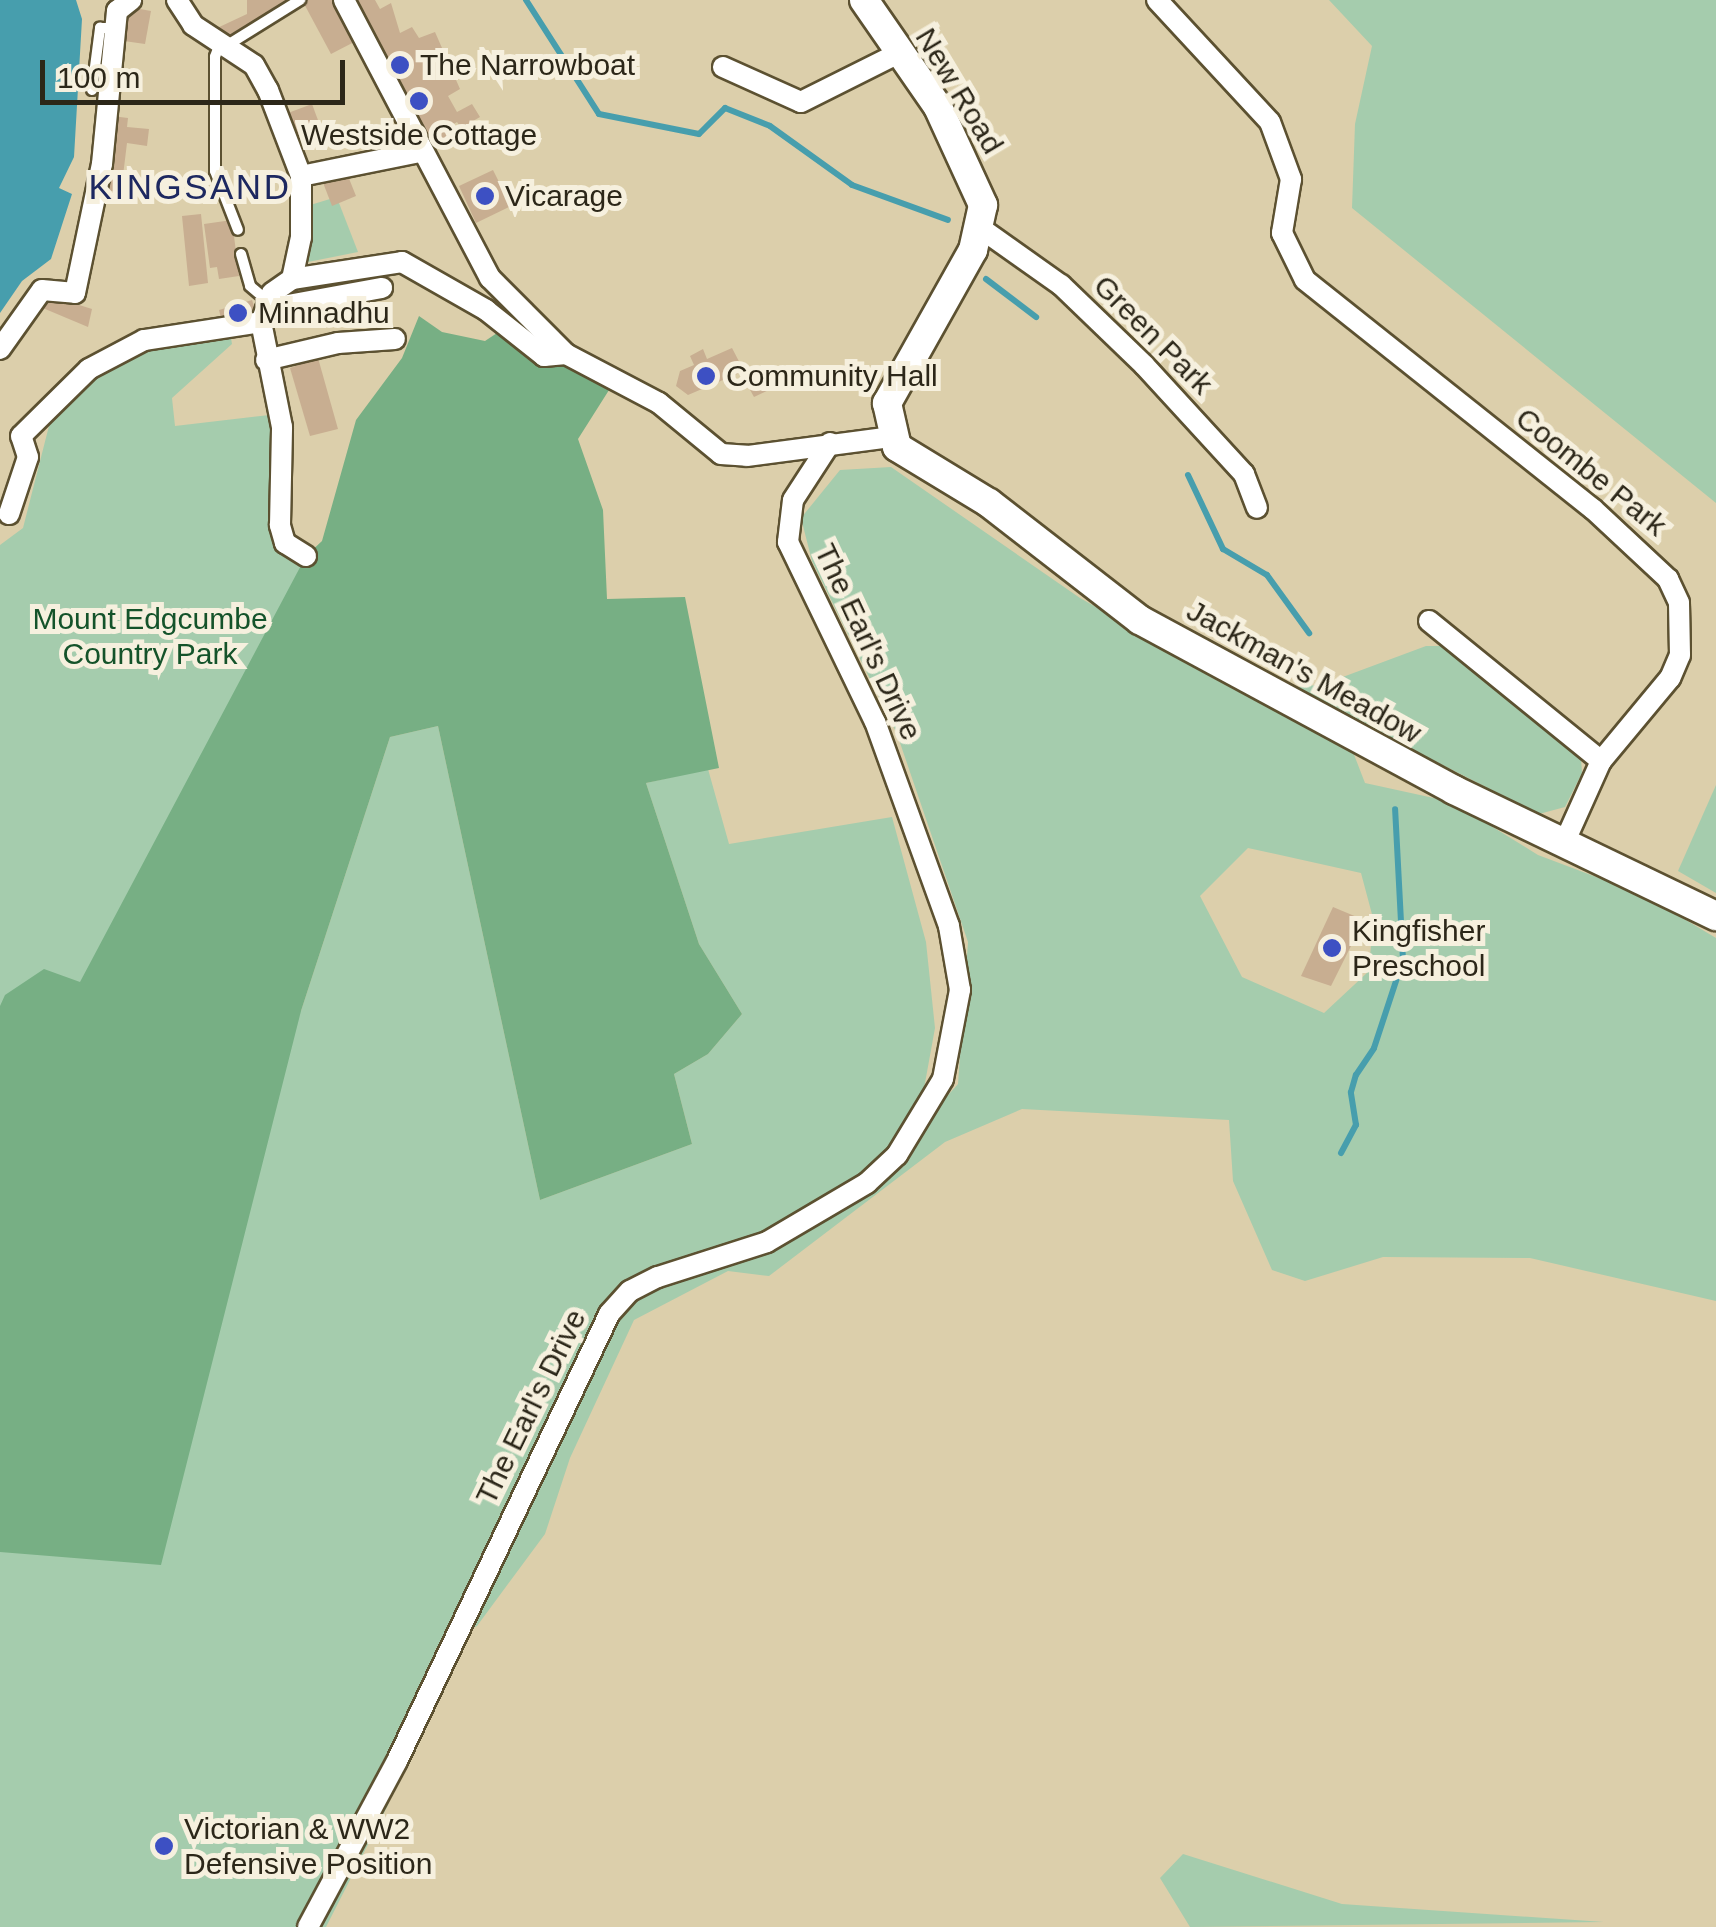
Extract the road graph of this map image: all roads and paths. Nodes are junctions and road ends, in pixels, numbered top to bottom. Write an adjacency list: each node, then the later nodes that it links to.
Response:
1 (131, 0): 7 (street)
2 (176, 0): 8 (street)
3 (300, 0): 8 (lane)
4 (344, 0): 12 (street)
5 (864, 0): 9 (street, New Road)
6 (1157, 0): 30 (street, Coombe Park)
7 (116, 28): 11 (lane); 21 (street)
8 (225, 42): 13 (street); 15 (lane)
9 (900, 52): 10 (street); 14 (street, New Road)
10 (723, 67)
11 (92, 90)
12 (419, 152): 13 (street); 22 (street)
13 (301, 176): 17 (street)
14 (980, 227): 24 (street); 26 (street, Green Park)
15 (238, 230)
16 (241, 254): 19 (lane)
17 (292, 279): 19 (street); 22 (street)
18 (382, 288): 19 (street)
19 (265, 311): 23 (street); 27 (street)
20 (395, 340): 23 (street)
21 (0, 350)
22 (566, 354): 25 (street)
23 (266, 360): 28 (street)
24 (892, 438): 25 (street); 31 (street, Jackman's Meadow)
25 (830, 443): 33 (street, The Earl's Drive)
26 (1257, 508)
27 (9, 514)
28 (306, 556)
29 (1429, 621): 30 (street)
30 (1601, 761): 31 (street, Coombe Park)
31 (1565, 841): 32 (street, Jackman's Meadow)
32 (1716, 916)
33 (308, 1927)

